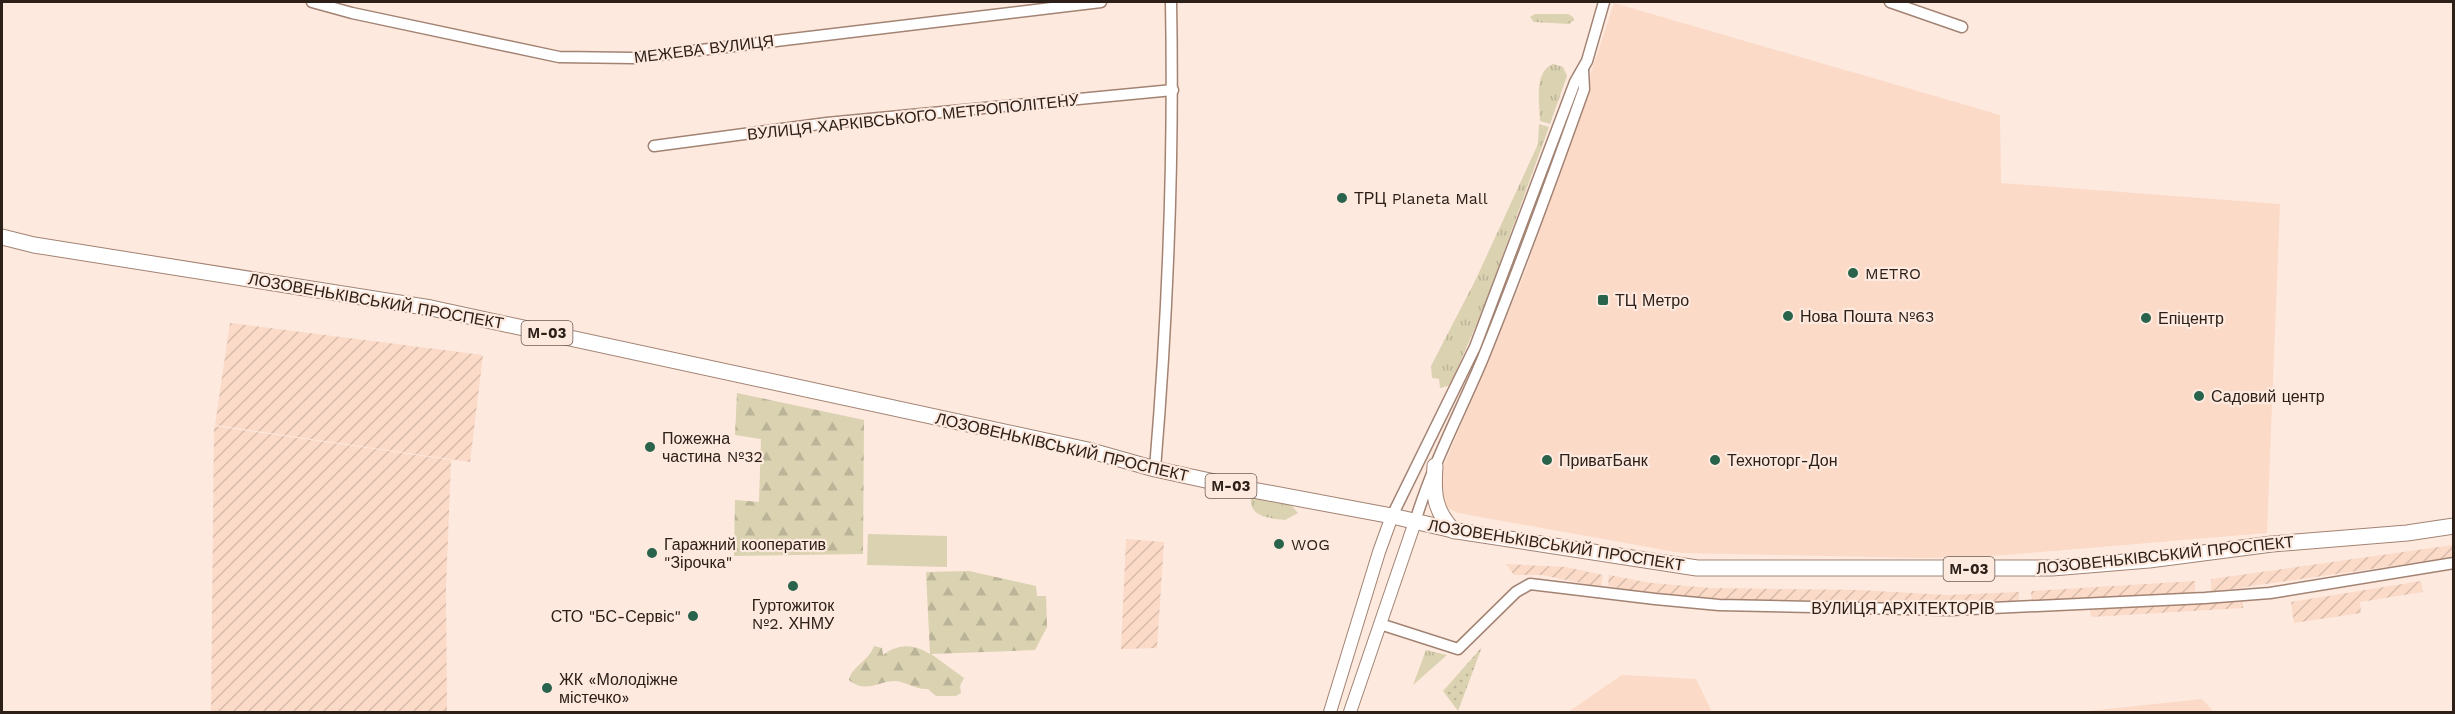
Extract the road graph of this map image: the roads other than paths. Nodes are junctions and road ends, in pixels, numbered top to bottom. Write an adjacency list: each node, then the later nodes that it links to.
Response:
1 (312, 2): 2 (street, МЕЖЕВА ВУЛИЦЯ)
2 (1101, 2)
3 (1171, 2): 8 (street)
4 (1604, 2): 7 (street)
5 (1890, 2): 6 (street)
6 (1962, 27)
7 (1584, 70): 11 (street); 12 (street)
8 (1173, 90): 9 (street, ВУЛИЦЯ ХАРКІВСЬКОГО МЕТРОПОЛІТЕНУ); 14 (street)
9 (654, 146)
10 (2, 237): 14 (highway, ЛОЗОВЕНЬКІВСЬКИЙ ПРОСПЕКТ / М-03)
11 (1444, 412): 12 (street); 15 (street)
12 (1457, 416): 13 (street)
13 (1435, 466): 16 (street); 18 (highway)
14 (1155, 468): 15 (highway, ЛОЗОВЕНЬКІВСЬКИЙ ПРОСПЕКТ / М-03)
15 (1392, 516): 16 (highway, ЛОЗОВЕНЬКІВСЬКИЙ ПРОСПЕКТ / М-03); 21 (main road)
16 (1416, 522): 18 (highway, ЛОЗОВЕНЬКІВСЬКИЙ ПРОСПЕКТ / М-03); 20 (main road)
17 (2454, 526): 18 (highway, ЛОЗОВЕНЬКІВСЬКИЙ ПРОСПЕКТ / М-03)
18 (1454, 531)
19 (2454, 563): 20 (street, ВУЛИЦЯ АРХІТЕКТОРІВ)
20 (1380, 624): 22 (main road)
21 (1330, 712)
22 (1350, 712)

